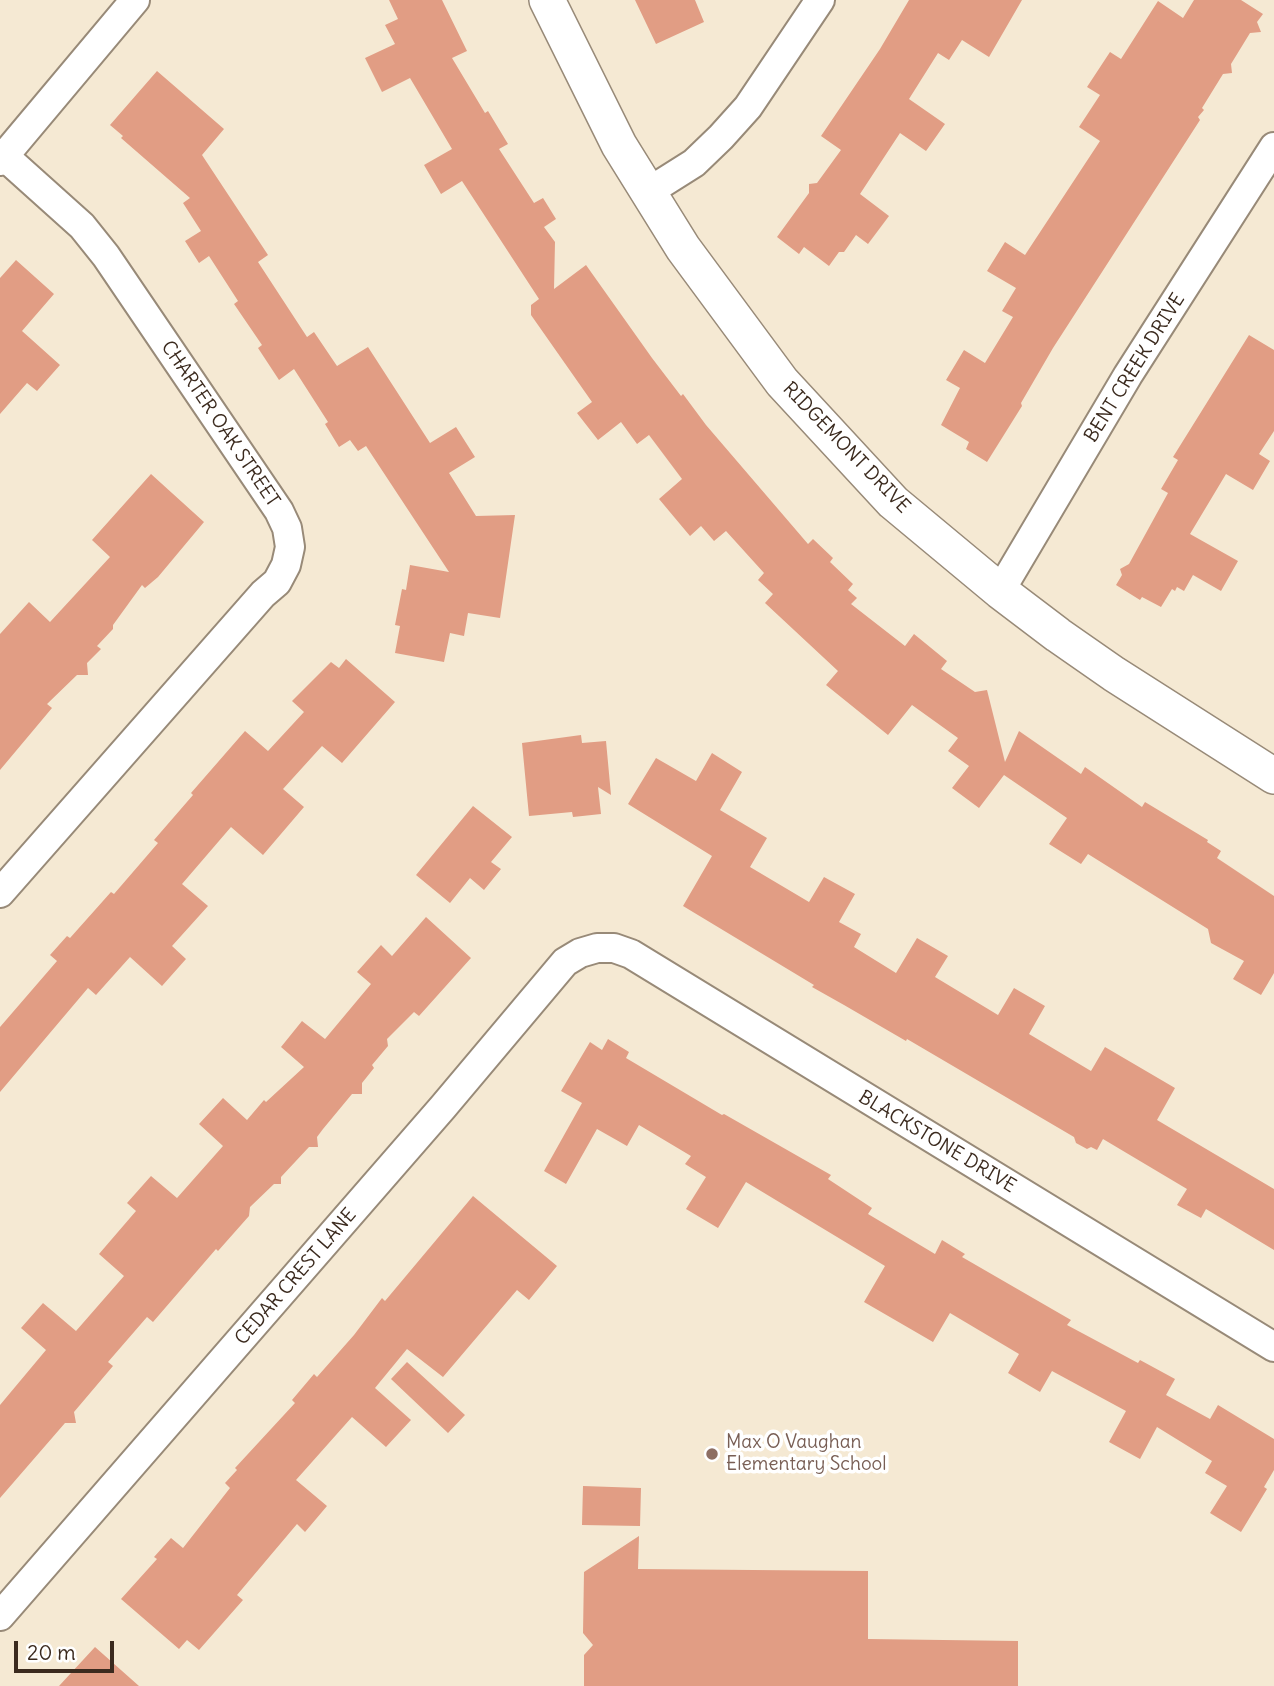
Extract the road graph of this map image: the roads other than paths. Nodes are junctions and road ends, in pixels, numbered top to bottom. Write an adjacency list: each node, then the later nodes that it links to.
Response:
1 (135, 0): 5 (street)
2 (547, 0): 6 (street, RIDGEMONT DRIVE)
3 (820, 0): 6 (street)
4 (1274, 148): 7 (street, BENT CREEK DRIVE)
5 (2, 158): 9 (street, CHARTER OAK STREET)
6 (648, 192): 7 (street, RIDGEMONT DRIVE)
7 (1000, 591): 8 (street, RIDGEMONT DRIVE)
8 (1274, 776)
9 (0, 893)
10 (597, 948): 11 (street, BLACKSTONE DRIVE); 12 (street, CEDAR CREST LANE)
11 (1274, 1347)
12 (0, 1616)

